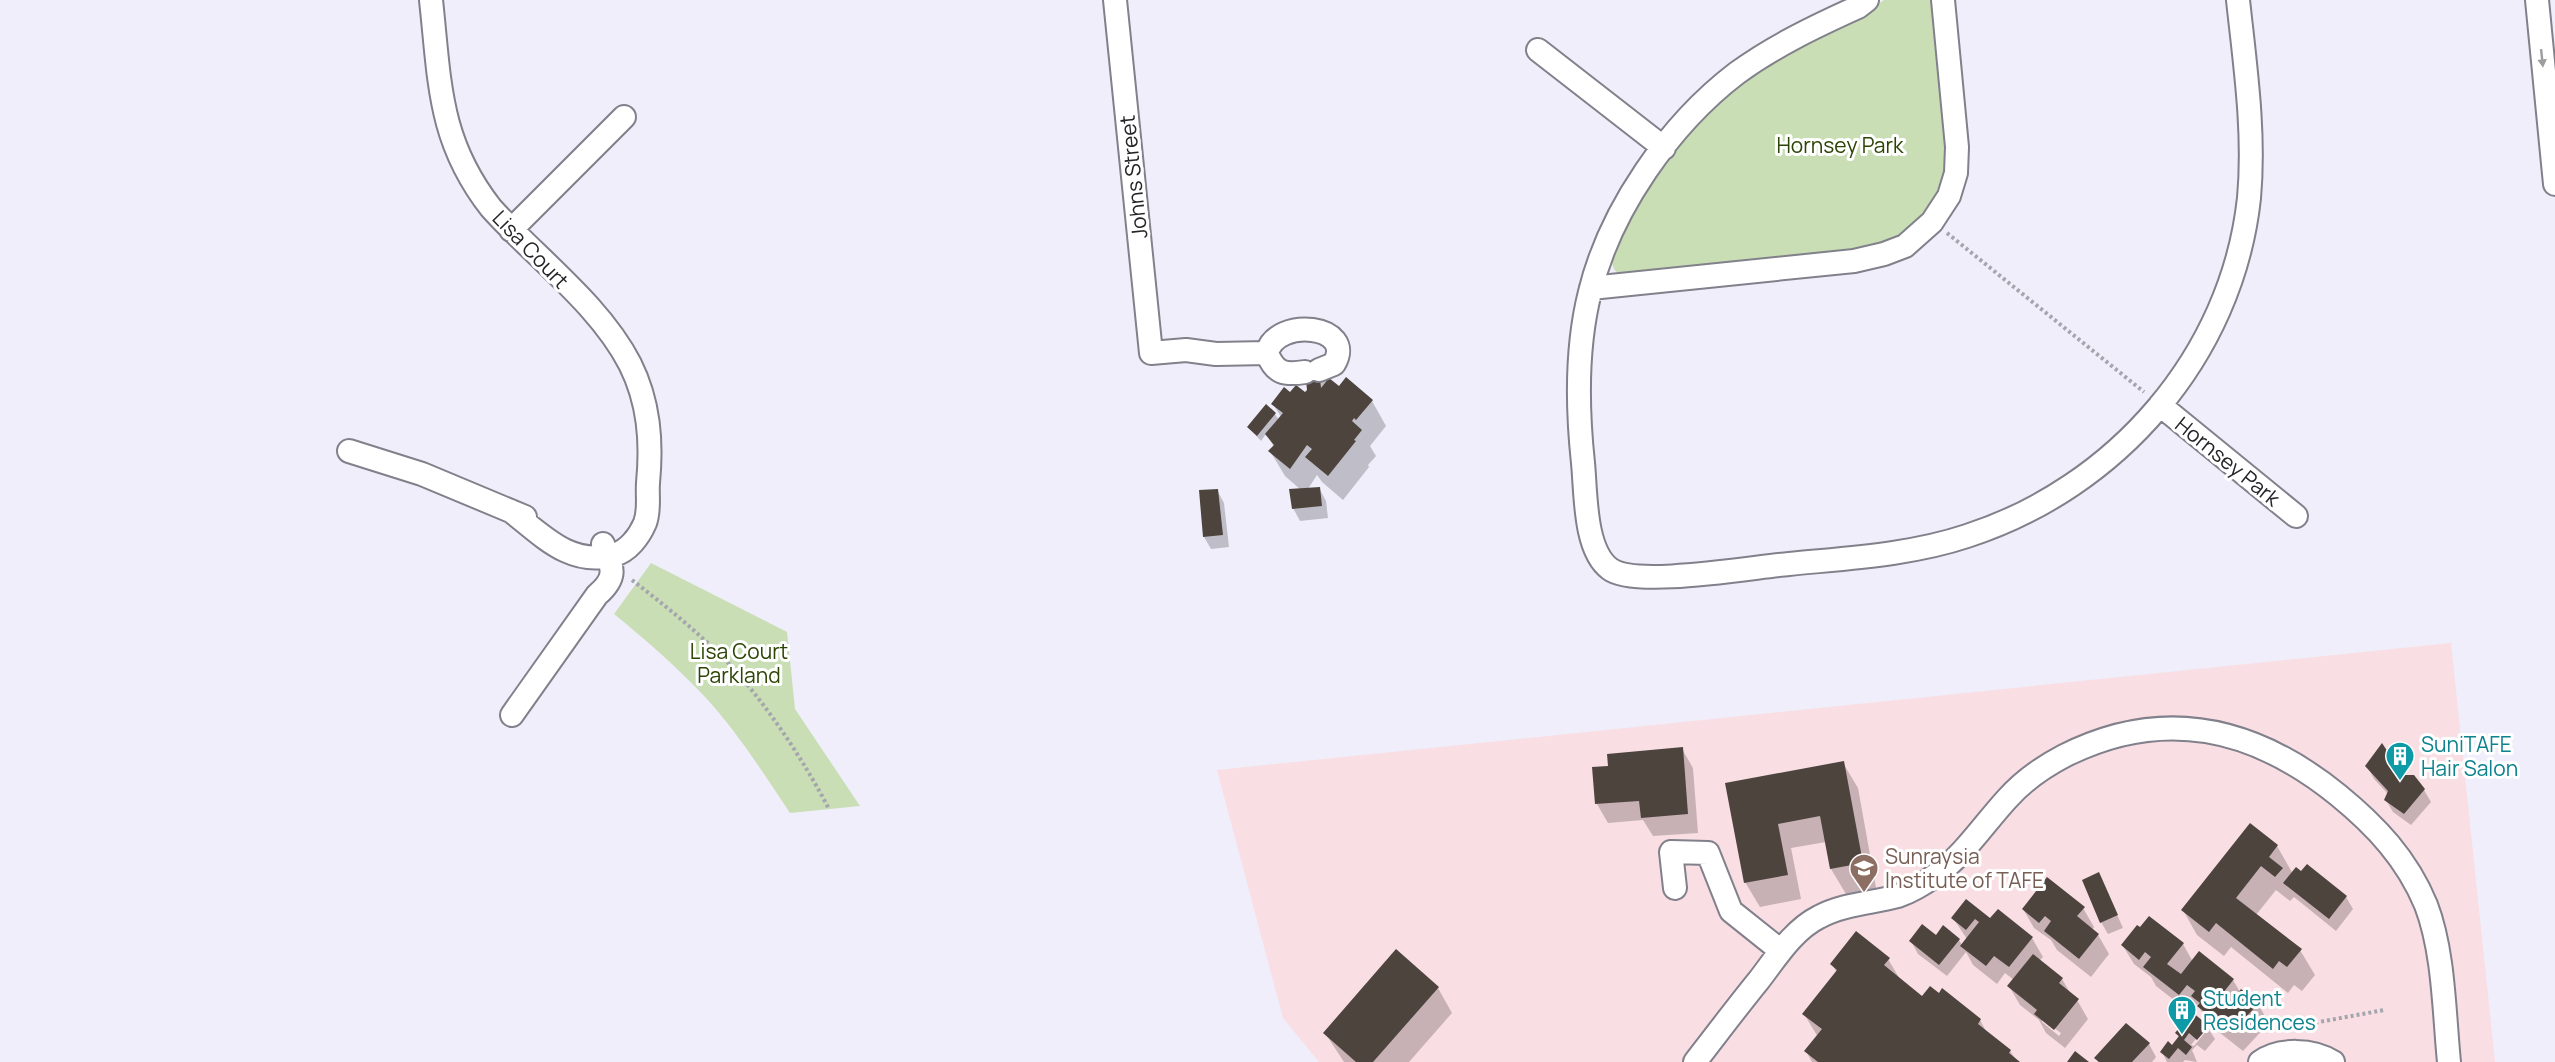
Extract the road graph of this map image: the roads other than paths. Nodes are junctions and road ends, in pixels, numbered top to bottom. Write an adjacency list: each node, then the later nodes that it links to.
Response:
1 (431, 0): 11 (street, Lisa Court)
2 (1115, 0): 13 (street, Johns Street)
3 (1867, 0): 9 (street, Hornsey Park)
4 (1943, 0): 12 (street)
5 (2238, 0): 14 (street, Hornsey Park)
6 (2536, 0): 10 (street, one-way to 10)
7 (1538, 50): 9 (street)
8 (624, 117): 11 (street)
9 (1664, 148): 12 (street, Hornsey Park)
10 (2555, 184)
11 (511, 230): 17 (street, Lisa Court)
12 (1591, 288): 14 (street, Hornsey Park)
13 (1267, 352): 13 (street)
14 (2160, 405): 16 (street, Hornsey Park)
15 (349, 451): 17 (street)
16 (2296, 516)
17 (603, 553): 18 (street)
18 (512, 715)
19 (1675, 888): 20 (street)
20 (1781, 951): 21 (street); 24 (street)
21 (1695, 1062)
22 (2260, 1062): 23 (street)
23 (2333, 1062)
24 (2449, 1062)

